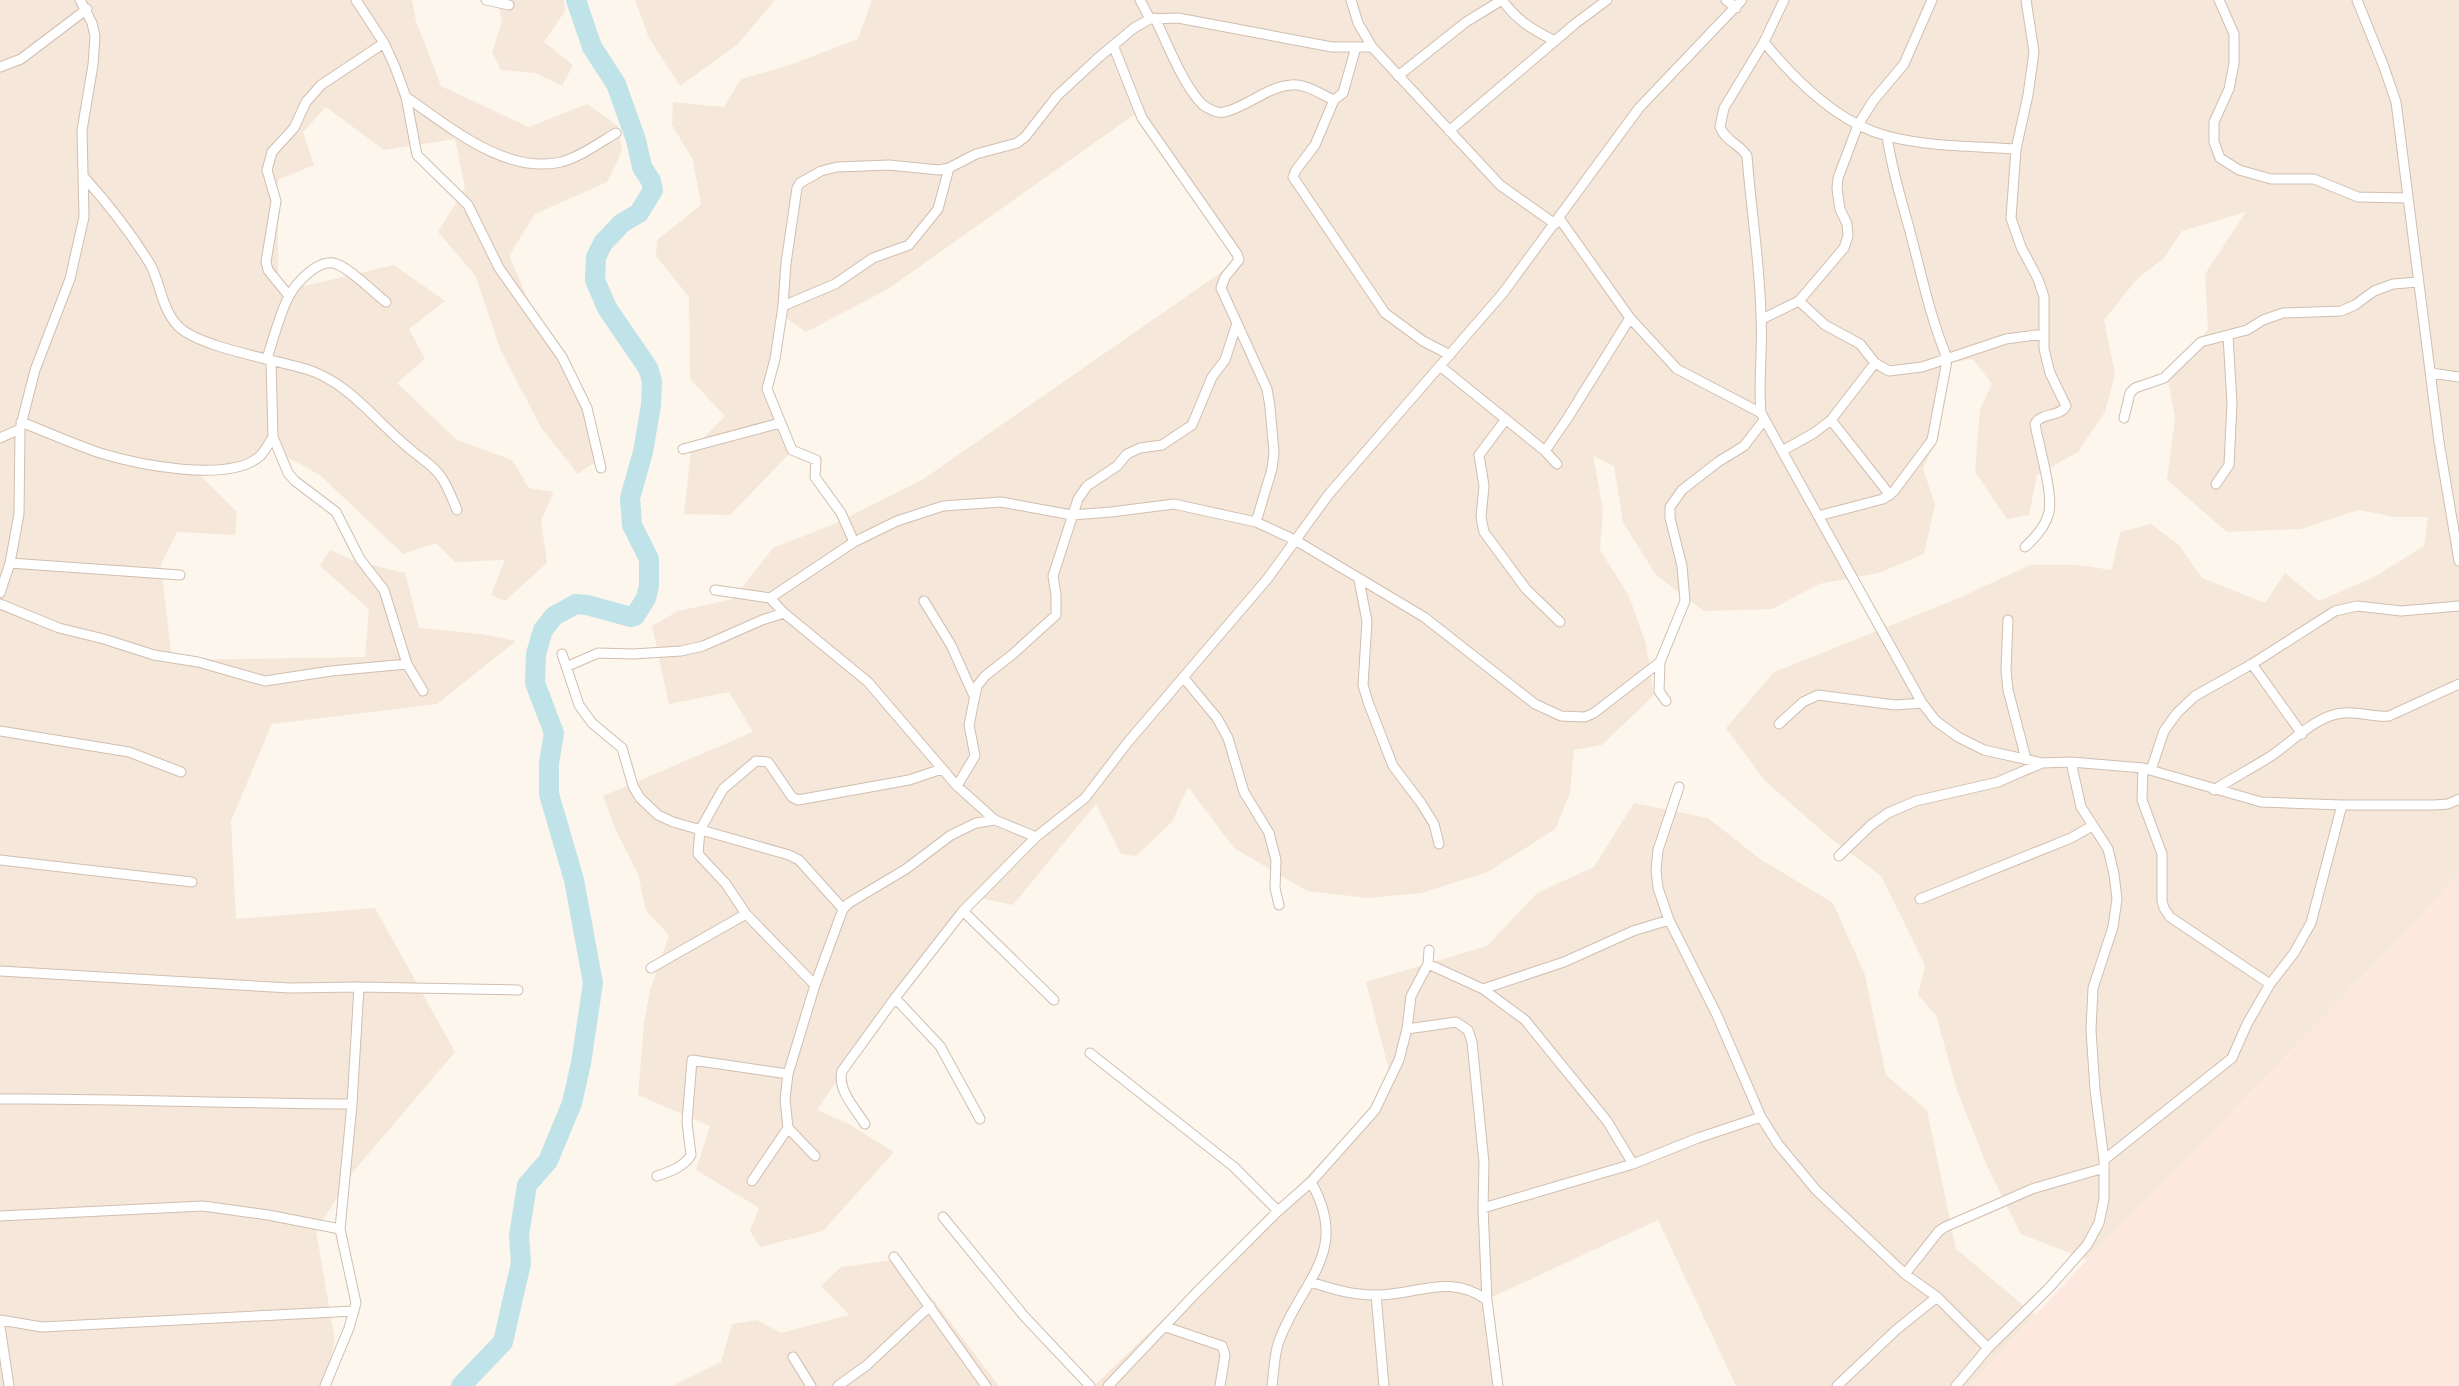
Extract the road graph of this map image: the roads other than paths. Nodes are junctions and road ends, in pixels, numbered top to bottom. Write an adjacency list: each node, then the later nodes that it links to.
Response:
1 (80, 0): 17 (street)
2 (356, 0): 21 (street)
3 (486, 0): 15 (street)
4 (1140, 0): 18 (street)
5 (1351, 0): 24 (street)
6 (1502, 0): 19 (street); 26 (street)
7 (1607, 0): 19 (street)
8 (1726, 0): 16 (street)
9 (1742, 0): 16 (street)
10 (1784, 0): 20 (street)
11 (1932, 0): 29 (street)
12 (2026, 0): 33 (street)
13 (2219, 0): 36 (street)
14 (2357, 0): 36 (street)
15 (509, 5)
16 (1736, 8): 37 (street)
17 (87, 9): 25 (street); 35 (street)
18 (1152, 19): 22 (street); 23 (street); 28 (street)
19 (1555, 41): 30 (street)
20 (1764, 42): 29 (street); 44 (street)
21 (384, 43): 27 (street); 39 (street)
22 (1114, 45): 34 (street); 45 (street)
23 (1356, 47): 24 (street); 28 (street)
24 (1372, 47): 26 (street)
25 (0, 67)
26 (1398, 76): 30 (street)
27 (406, 96): 31 (street); 67 (street)
28 (1334, 100): 48 (street)
29 (1858, 125): 32 (street); 40 (street)
30 (1449, 130): 37 (street)
31 (616, 133)
32 (1887, 136): 33 (street); 49 (street)
33 (2016, 149): 46 (street)
34 (949, 168): 42 (street); 42 (street)
35 (84, 177): 50 (street); 60 (street)
36 (2407, 198): 38 (street)
37 (1557, 221): 43 (street); 48 (street)
38 (2418, 282): 47 (street); 53 (street)
39 (289, 296): 41 (street); 50 (street)
40 (1799, 301): 44 (street); 51 (street)
41 (386, 302)
42 (783, 306): 59 (street)
43 (1630, 318): 55 (street); 64 (street)
44 (1762, 319): 55 (street)
45 (1237, 324): 71 (street); 73 (street)
46 (2044, 334): 49 (street); 76 (street)
47 (2228, 336): 56 (street); 68 (street)
48 (1450, 355): 52 (street)
49 (1947, 358): 51 (street); 69 (street)
50 (269, 359): 61 (street); 70 (street)
51 (1875, 363): 58 (street)
52 (1440, 366): 57 (street); 74 (street)
53 (2431, 374): 54 (street); 77 (street)
54 (2459, 377)
55 (1762, 417): 65 (street); 91 (street)
56 (2124, 418)
57 (1506, 419): 64 (street); 89 (street)
58 (1831, 420): 65 (street); 69 (street)
59 (780, 423): 63 (street); 75 (street)
60 (20, 426): 61 (street); 62 (street); 78 (street)
61 (273, 437): 92 (street)
62 (0, 438)
63 (682, 449)
64 (1545, 451): 66 (street)
65 (1782, 451): 72 (street)
66 (1557, 464)
67 (601, 468)
68 (2216, 484)
69 (1890, 495): 72 (street)
70 (457, 510)
71 (1072, 515): 73 (street); 75 (street); 98 (street)
72 (1818, 516): 100 (street)
73 (1256, 522): 74 (street)
74 (1295, 540): 80 (street); 95 (street)
75 (854, 542): 83 (street)
76 (2025, 547)
77 (2459, 561)
78 (10, 563): 79 (street); 82 (street)
79 (180, 575)
80 (1359, 580): 91 (street); 119 (street)
81 (715, 590): 83 (street)
82 (0, 593)
83 (770, 598): 87 (street)
84 (924, 601): 98 (street)
85 (0, 604): 92 (street)
86 (2459, 606): 93 (street)
87 (784, 613): 94 (street); 107 (street)
88 (2008, 620): 104 (street)
89 (1560, 622)
90 (562, 654): 94 (street)
91 (1660, 662): 99 (street)
92 (407, 664): 97 (street)
93 (2252, 664): 103 (street); 108 (street)
94 (566, 667): 117 (street)
95 (1183, 677): 118 (street); 124 (street)
96 (2459, 684): 103 (street)
97 (423, 691)
98 (974, 696): 110 (street)
99 (1666, 701)
100 (1922, 703): 101 (street); 104 (street)
101 (1779, 724)
102 (0, 731): 109 (street)
103 (2302, 734): 112 (street)
104 (2026, 759): 106 (street)
105 (2071, 762): 106 (street); 108 (street); 116 (street)
106 (2042, 764): 120 (street)
107 (942, 769): 110 (street); 117 (street)
108 (2147, 769): 112 (street); 133 (street)
109 (181, 772)
110 (958, 786): 115 (street)
111 (1679, 787): 128 (street)
112 (2214, 790): 114 (street)
113 (2459, 799): 114 (street)
114 (2342, 805): 133 (street)
115 (995, 820): 118 (street); 125 (street)
116 (2092, 826): 123 (street); 151 (street)
117 (700, 830): 125 (street); 127 (street)
118 (1036, 837): 126 (street)
119 (1439, 844)
120 (1839, 856)
121 (0, 860): 122 (street)
122 (192, 882)
123 (1920, 899)
124 (1279, 906)
125 (842, 909): 134 (street)
126 (964, 912): 138 (street); 139 (street)
127 (746, 914): 131 (street); 134 (street)
128 (1669, 920): 136 (street); 145 (street)
129 (1429, 950): 130 (street)
130 (1428, 964): 136 (street); 140 (street)
131 (651, 968)
132 (0, 971): 135 (street)
133 (2270, 984): 151 (street)
134 (815, 985): 142 (street)
135 (359, 986): 137 (street); 144 (street)
136 (1483, 989): 150 (street)
137 (518, 990)
138 (896, 998): 146 (street); 147 (street)
139 (1054, 1000)
140 (1407, 1029): 154 (street); 155 (street)
141 (1090, 1052): 156 (street)
142 (788, 1074): 148 (street); 152 (street)
143 (0, 1099): 144 (street)
144 (352, 1104): 159 (street)
145 (1762, 1117): 150 (street); 161 (street)
146 (980, 1119)
147 (865, 1124)
148 (788, 1128): 149 (street); 153 (street)
149 (815, 1156)
150 (1633, 1164): 155 (street)
151 (2104, 1164): 161 (street); 171 (street)
152 (657, 1176)
153 (752, 1181)
154 (1311, 1182): 156 (street); 162 (street)
155 (1483, 1208): 165 (street)
156 (1278, 1211): 170 (street)
157 (0, 1216): 159 (street)
158 (944, 1217): 178 (street)
159 (340, 1229): 167 (street)
160 (894, 1257): 166 (street)
161 (1905, 1274): 164 (street)
162 (1311, 1282): 163 (street); 181 (street)
163 (1376, 1295): 165 (street); 182 (street)
164 (1937, 1297): 171 (street); 184 (street)
165 (1487, 1300): 183 (street)
166 (930, 1306): 173 (street); 177 (street)
167 (354, 1311): 168 (street); 175 (street)
168 (0, 1320)
169 (0, 1327): 174 (street)
170 (1166, 1327): 179 (street); 180 (street)
171 (1988, 1348): 185 (street)
172 (793, 1357): 176 (street)
173 (983, 1385)
174 (9, 1386)
175 (325, 1386)
176 (811, 1386)
177 (838, 1386)
178 (1090, 1386)
179 (1108, 1386)
180 (1220, 1386)
181 (1272, 1386)
182 (1384, 1386)
183 (1498, 1386)
184 (1837, 1386)
185 (1956, 1386)

